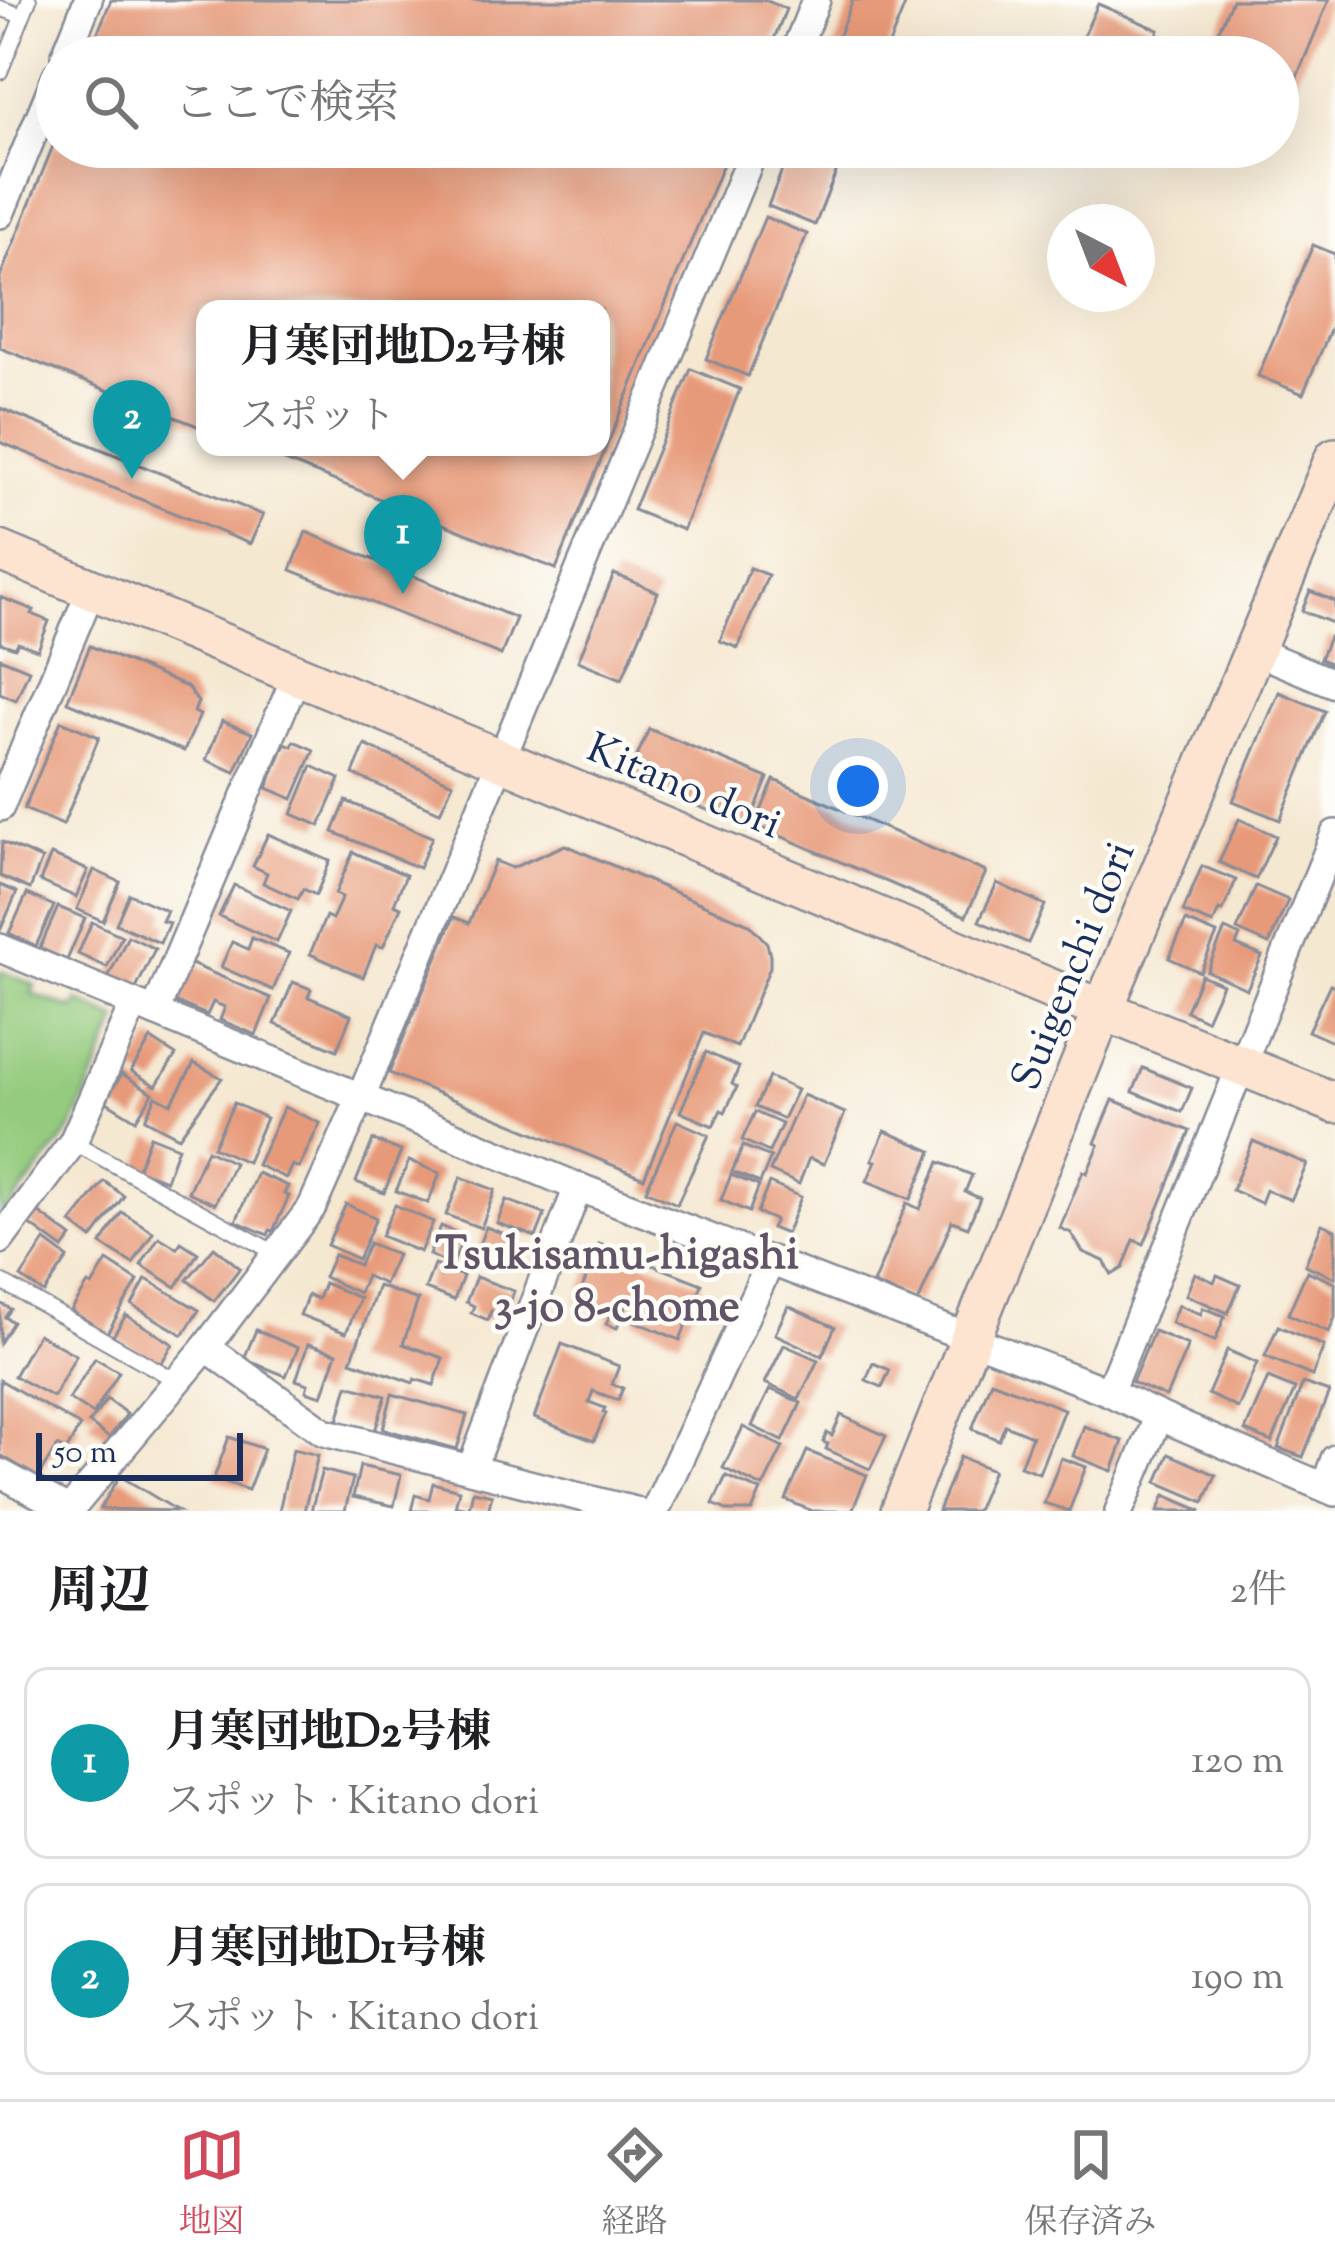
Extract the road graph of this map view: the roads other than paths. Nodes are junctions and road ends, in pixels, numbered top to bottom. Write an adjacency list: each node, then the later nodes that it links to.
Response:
1 (29, 0): 5 (lane)
2 (88, 0): 6 (street)
3 (816, 0): 7 (street)
4 (0, 8): 5 (lane)
5 (22, 16): 8 (lane)
6 (73, 36)
7 (801, 36)
8 (3, 57): 9 (lane)
9 (0, 72)
10 (36, 126): 12 (street)
11 (746, 168): 19 (street)
12 (0, 214)
13 (1335, 458): 16 (street, Suigenchi dori)
14 (0, 551): 15 (street, Kitano dori)
15 (91, 590): 17 (street, Kitano dori); 20 (street)
16 (1255, 650): 18 (street); 24 (street, Suigenchi dori)
17 (297, 674): 19 (street, Kitano dori); 23 (street)
18 (1335, 684)
19 (501, 759): 24 (street, Kitano dori); 26 (street)
20 (0, 807)
21 (1335, 834): 25 (street)
22 (0, 949): 23 (street)
23 (144, 1008): 26 (street); 28 (street)
24 (1103, 1009): 25 (street, Kitano dori); 34 (street, Suigenchi dori)
25 (1240, 1066): 27 (street, Kitano dori); 37 (street)
26 (362, 1095): 29 (street); 31 (street)
27 (1335, 1103)
28 (73, 1142): 30 (street); 31 (lane)
29 (578, 1186): 32 (street); 40 (street)
30 (0, 1240)
31 (277, 1254): 35 (street)
32 (771, 1260): 34 (street); 45 (street)
33 (0, 1281): 36 (lane)
34 (971, 1339): 37 (street); 46 (street, Suigenchi dori)
35 (206, 1347): 36 (street); 40 (street)
36 (177, 1381): 43 (street)
37 (1109, 1391): 38 (street)
38 (1160, 1417): 42 (street); 47 (street)
39 (1335, 1459): 42 (street)
40 (471, 1469): 44 (street)
41 (0, 1473): 43 (street)
42 (1330, 1490)
43 (70, 1511)
44 (635, 1511)
45 (656, 1511)
46 (902, 1511)
47 (1119, 1511)

